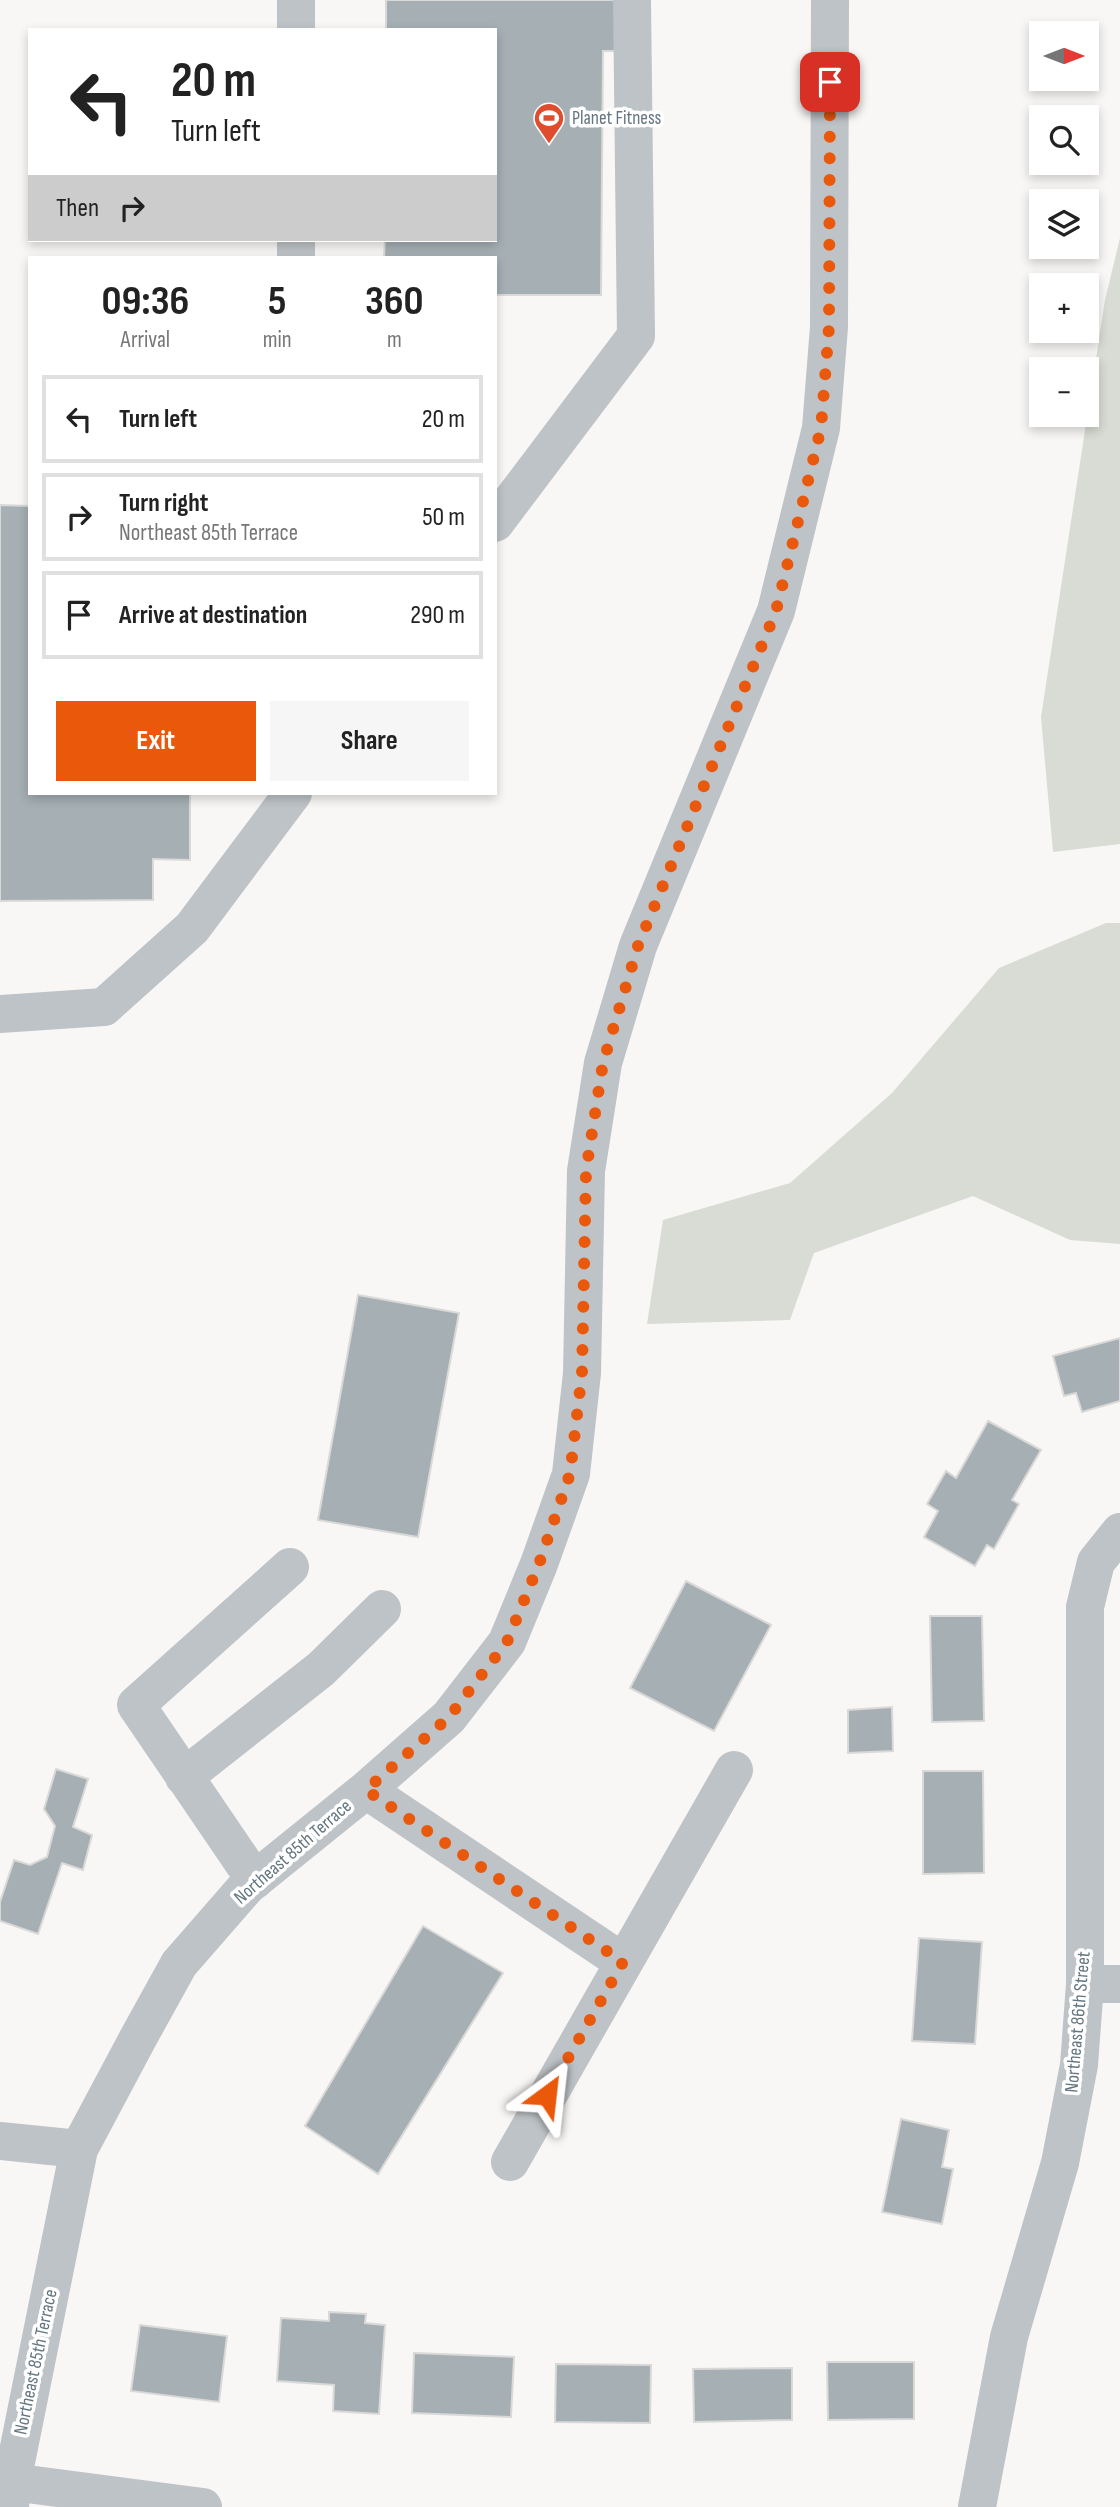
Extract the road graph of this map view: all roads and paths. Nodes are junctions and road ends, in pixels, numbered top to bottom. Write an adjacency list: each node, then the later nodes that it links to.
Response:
1 (296, 0): 4 (street)
2 (632, 0): 5 (street)
3 (830, 0): 13 (street, Northeast 85th Terrace)
4 (296, 28)
5 (497, 520)
6 (292, 795): 7 (street)
7 (0, 1014)
8 (1119, 1533): 16 (street, Northeast 86th Street)
9 (290, 1567): 12 (street)
10 (382, 1609): 12 (street)
11 (734, 1770): 15 (street)
12 (184, 1777): 14 (street)
13 (366, 1790): 14 (street, Northeast 85th Terrace); 15 (street)
14 (256, 1880): 18 (street, Northeast 85th Terrace)
15 (623, 1962): 19 (street)
16 (1102, 1984): 22 (street, Northeast 86th Street)
17 (0, 2141): 18 (street)
18 (79, 2149): 20 (street, Northeast 85th Terrace)
19 (510, 2162)
20 (11, 2495): 21 (street)
21 (203, 2507)
22 (976, 2507)

